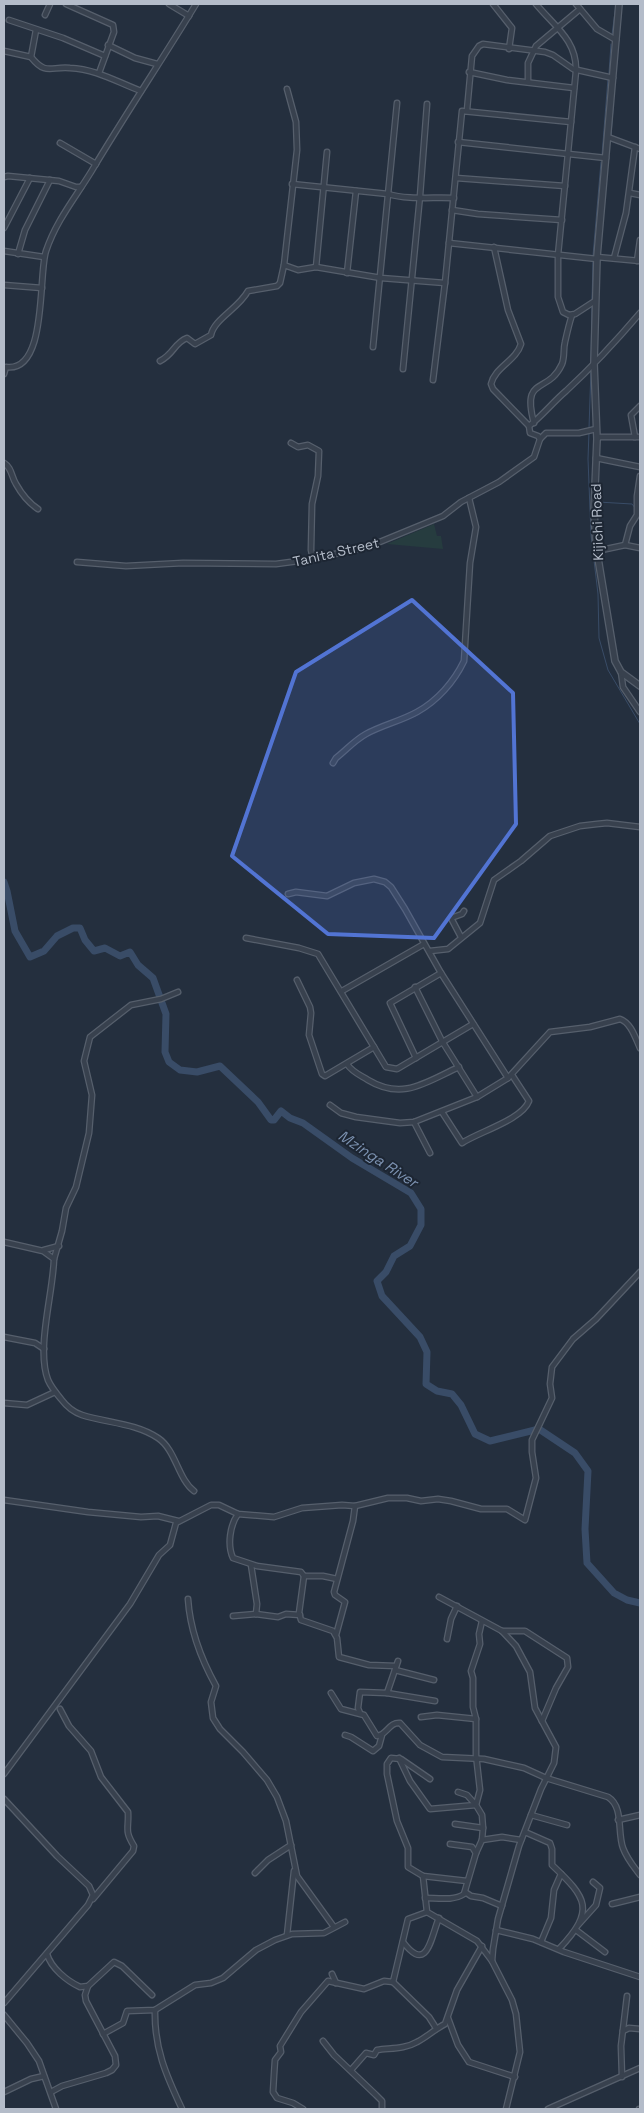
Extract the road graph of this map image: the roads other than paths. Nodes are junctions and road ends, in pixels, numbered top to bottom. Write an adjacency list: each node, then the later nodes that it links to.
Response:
1 (50, 4): 10 (street)
2 (66, 4): 16 (street)
3 (169, 4): 11 (street)
4 (196, 4): 11 (street)
5 (494, 4): 17 (street)
6 (536, 4): 13 (street)
7 (576, 4): 9 (street)
8 (619, 4): 15 (street, Kijichi Road)
9 (580, 9): 13 (street); 15 (street)
10 (45, 15)
11 (189, 16): 22 (street)
12 (9, 20): 14 (street)
13 (557, 28): 18 (street); 23 (street)
14 (36, 30): 20 (street); 21 (street)
15 (616, 40): 26 (street, Kijichi Road)
16 (108, 45): 20 (street); 22 (street)
17 (509, 49): 18 (street); 24 (street)
18 (534, 50): 23 (street); 27 (street)
19 (4, 51): 21 (street)
20 (105, 56): 25 (street)
21 (32, 57): 25 (street)
22 (157, 64): 30 (street)
23 (576, 71): 26 (street); 28 (street)
24 (469, 72): 27 (street); 33 (street)
25 (99, 73): 30 (street)
26 (613, 78): 35 (street, Kijichi Road)
27 (528, 82): 28 (street)
28 (574, 88): 34 (street)
29 (287, 89): 47 (street)
30 (141, 91): 42 (street)
31 (397, 103): 52 (street)
32 (427, 104): 55 (street)
33 (467, 110): 34 (street); 36 (street)
34 (571, 122): 40 (street)
35 (608, 137): 38 (street); 41 (street, Kijichi Road)
36 (458, 142): 40 (street); 45 (street)
37 (60, 143): 42 (street)
38 (638, 148): 53 (street)
39 (327, 152): 48 (street)
40 (568, 153): 41 (street); 49 (street)
41 (606, 158): 67 (street, Kijichi Road)
42 (96, 164): 50 (street)
43 (4, 177): 44 (street)
44 (30, 178): 46 (street); 59 (street)
45 (456, 178): 49 (street); 56 (street)
46 (50, 180): 50 (street); 64 (street)
47 (292, 184): 48 (street); 70 (street)
48 (324, 186): 51 (street); 71 (street)
49 (565, 186): 58 (street)
50 (81, 187): 66 (street)
51 (356, 191): 52 (street); 72 (street)
52 (388, 194): 55 (street); 73 (street)
53 (630, 194): 54 (street); 68 (street)
54 (640, 195)
55 (420, 196): 56 (street); 74 (street)
56 (454, 198): 57 (street)
57 (452, 210): 58 (street); 61 (street)
58 (562, 220): 65 (street)
59 (4, 228)
60 (640, 240): 69 (street)
61 (450, 242): 62 (street); 75 (street)
62 (494, 247): 65 (street); 89 (street)
63 (4, 251): 64 (street)
64 (18, 254): 66 (street)
65 (558, 255): 67 (street); 80 (street)
66 (44, 257): 77 (street)
67 (597, 258): 68 (street); 78 (street, Kijichi Road)
68 (614, 258): 69 (street)
69 (639, 261)
70 (284, 265): 71 (street); 82 (street)
71 (316, 267): 72 (street)
72 (347, 272): 73 (street)
73 (381, 278): 74 (street); 81 (street)
74 (413, 280): 75 (street); 85 (street)
75 (445, 282): 87 (street)
76 (4, 285): 77 (street)
77 (42, 288): 84 (street)
78 (595, 301): 80 (street); 83 (street, Kijichi Road)
79 (640, 313): 83 (street)
80 (572, 316): 89 (street)
81 (373, 348)
82 (160, 361)
83 (594, 363): 89 (street); 90 (street, Kijichi Road)
84 (4, 367): 86 (street)
85 (404, 369)
86 (4, 374)
87 (433, 380)
88 (640, 406): 91 (street)
89 (532, 425): 92 (street)
90 (596, 429): 92 (street); 93 (street, Kijichi Road)
91 (637, 437): 93 (street)
92 (540, 438): 99 (street, Tanita Street)
93 (597, 439): 95 (street, Kijichi Road)
94 (291, 443): 104 (street)
95 (596, 458): 97 (street); 103 (street, Kijichi Road)
96 (4, 463): 100 (street)
97 (640, 467)
98 (640, 476): 101 (street)
99 (469, 498): 104 (street, Tanita Street); 109 (street)
100 (38, 509)
101 (625, 545): 102 (street); 103 (street)
102 (640, 548)
103 (597, 551): 106 (street, Kijichi Road)
104 (313, 560): 105 (street, Tanita Street)
105 (77, 562)
106 (621, 672): 107 (street); 108 (street)
107 (639, 685)
108 (640, 712)
109 (334, 763)
110 (640, 827): 113 (street)
111 (288, 894): 115 (street)
112 (464, 910): 113 (street)
113 (461, 937): 116 (street)
114 (246, 938): 120 (street)
115 (424, 944): 116 (street); 120 (street)
116 (430, 951): 117 (street)
117 (440, 973): 119 (street); 122 (street)
118 (297, 980): 127 (street)
119 (415, 987): 123 (street); 126 (street)
120 (342, 991): 124 (street)
121 (178, 992): 136 (street)
122 (472, 1024): 123 (street); 129 (street)
123 (442, 1041): 126 (street); 128 (street)
124 (374, 1047): 126 (street); 127 (street)
125 (640, 1048): 129 (street)
126 (416, 1058)
127 (347, 1064): 128 (street)
128 (459, 1067): 130 (street)
129 (510, 1077): 130 (street); 132 (street)
130 (477, 1097): 132 (street)
131 (330, 1105): 133 (street)
132 (442, 1112): 133 (street)
133 (414, 1122): 134 (street)
134 (430, 1153)
135 (4, 1242): 137 (street)
136 (59, 1246): 137 (street); 138 (street)
137 (43, 1250): 138 (street)
138 (54, 1259): 141 (street)
139 (640, 1272): 146 (street)
140 (4, 1337): 141 (street)
141 (44, 1348): 142 (street)
142 (55, 1392): 143 (street); 144 (street)
143 (4, 1403)
144 (194, 1491)
145 (4, 1500): 148 (street)
146 (355, 1506): 147 (street); 151 (street)
147 (238, 1514): 148 (street); 149 (street)
148 (178, 1521): 177 (street)
149 (251, 1565): 150 (street); 155 (street)
150 (304, 1576): 151 (street); 157 (street)
151 (337, 1579): 160 (street)
152 (439, 1597): 154 (street)
153 (188, 1599): 193 (street)
154 (457, 1606): 158 (street); 161 (street)
155 (256, 1614): 156 (street); 157 (street)
156 (233, 1616)
157 (300, 1616): 160 (street)
158 (482, 1621): 159 (street); 171 (street)
159 (502, 1631): 172 (street); 172 (street)
160 (336, 1635): 163 (street)
161 (447, 1638)
162 (398, 1660): 163 (street)
163 (395, 1668): 164 (street); 166 (street)
164 (434, 1680)
165 (331, 1693): 169 (street)
166 (387, 1693): 167 (street); 169 (street)
167 (435, 1701)
168 (60, 1709): 205 (street)
169 (360, 1713): 174 (street)
170 (421, 1717): 171 (street)
171 (476, 1719): 176 (street)
172 (542, 1722): 178 (street)
173 (345, 1735): 174 (street)
174 (382, 1735): 176 (street)
175 (399, 1758): 179 (street); 182 (street); 199 (street)
176 (477, 1758): 178 (street); 182 (street)
177 (4, 1774)
178 (546, 1778): 183 (street); 185 (street)
179 (430, 1779)
180 (458, 1792): 182 (street)
181 (4, 1799): 205 (street)
182 (476, 1805): 188 (street)
183 (531, 1815): 187 (street); 189 (street)
184 (640, 1815): 185 (street)
185 (618, 1820): 196 (street)
186 (455, 1824): 188 (street)
187 (567, 1825)
188 (483, 1828): 190 (street)
189 (524, 1832): 191 (street); 198 (street)
190 (482, 1840): 191 (street); 194 (street)
191 (521, 1840): 207 (street)
192 (450, 1844): 194 (street)
193 (291, 1845): 195 (street); 197 (street)
194 (476, 1854): 200 (street)
195 (294, 1860): 211 (street); 214 (street)
196 (639, 1872)
197 (255, 1873)
198 (561, 1874): 212 (street); 216 (street)
199 (423, 1876): 200 (street); 204 (street)
200 (467, 1881): 202 (street)
201 (593, 1882): 212 (street)
202 (465, 1892): 204 (street); 207 (street)
203 (640, 1897): 206 (street)
204 (425, 1898): 208 (street)
205 (93, 1899): 220 (street)
206 (612, 1904)
207 (502, 1906): 213 (street)
208 (427, 1912): 209 (street); 215 (street)
209 (439, 1918): 215 (street); 217 (street)
210 (345, 1922): 211 (street)
211 (334, 1927): 214 (street)
212 (576, 1928): 218 (street); 219 (street)
213 (496, 1930): 216 (street); 221 (street)
214 (287, 1935): 232 (street)
215 (403, 1942): 226 (street)
216 (541, 1942): 218 (street)
217 (482, 1946): 221 (street); 234 (street)
218 (559, 1949): 225 (street)
219 (605, 1952)
220 (47, 1954): 222 (street); 223 (street)
221 (492, 1962): 243 (street)
222 (38, 1964): 223 (street); 231 (street)
223 (52, 1964): 228 (street)
224 (332, 1974): 227 (street)
225 (640, 1977)
226 (393, 1982): 227 (street); 235 (street)
227 (336, 1983): 247 (street)
228 (88, 1986): 229 (street); 238 (street)
229 (152, 1995)
230 (627, 1996): 237 (street)
231 (4, 2003)
232 (155, 2010): 238 (street); 249 (street)
233 (4, 2015): 242 (street)
234 (448, 2018): 235 (street); 243 (street)
235 (436, 2028): 241 (street)
236 (640, 2029): 237 (street)
237 (623, 2031): 244 (street)
238 (103, 2034): 246 (street)
239 (323, 2041): 241 (street)
240 (640, 2068): 244 (street)
241 (351, 2070): 250 (street)
242 (44, 2076): 245 (street); 246 (street)
243 (516, 2077): 251 (street)
244 (622, 2077): 252 (street)
245 (4, 2092)
246 (51, 2092): 248 (street)
247 (301, 2108)
248 (56, 2109)
249 (182, 2109)
250 (382, 2109)
251 (506, 2109)
252 (548, 2109)

